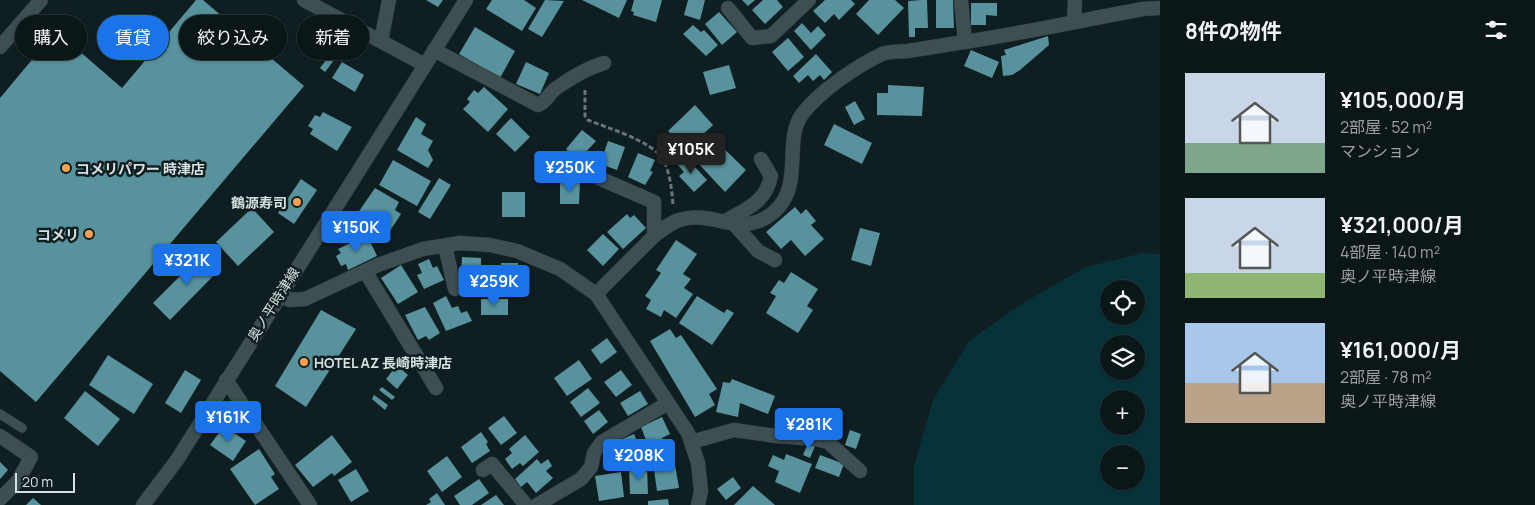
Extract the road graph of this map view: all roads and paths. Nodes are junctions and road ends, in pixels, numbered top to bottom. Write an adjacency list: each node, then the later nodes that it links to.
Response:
1 (41, 0): 13 (street)
2 (304, 0): 11 (street)
3 (389, 0): 11 (street)
4 (466, 0): 14 (street, 奥ノ平時津線)
5 (809, 0): 8 (street)
6 (961, 0): 12 (street)
7 (1075, 0): 10 (street)
8 (728, 8)
9 (1160, 8): 10 (street)
10 (1074, 22): 12 (street)
11 (381, 41): 16 (street)
12 (964, 42): 20 (street)
13 (0, 47)
14 (434, 50): 15 (street); 16 (street, 奥ノ平時津線)
15 (604, 63): 19 (path)
16 (425, 64): 27 (street, 奥ノ平時津線)
17 (761, 159): 20 (street)
18 (585, 172): 21 (street)
19 (674, 223): 20 (street); 21 (street)
20 (729, 223): 23 (street)
21 (654, 236): 26 (street)
22 (445, 246): 24 (street); 25 (street); 26 (street)
23 (775, 260)
24 (365, 271): 27 (street); 29 (street)
25 (455, 289)
26 (596, 294): 30 (street)
27 (278, 295): 28 (street, 奥ノ平時津線)
28 (226, 380): 38 (street, 奥ノ平時津線); 39 (street)
29 (436, 388)
30 (668, 403): 34 (street); 41 (street)
31 (0, 414): 32 (lane)
32 (22, 428)
33 (0, 436): 37 (street)
34 (691, 442): 36 (street); 42 (street)
35 (483, 470): 40 (street)
36 (860, 471)
37 (0, 499)
38 (143, 505)
39 (310, 505)
40 (526, 505)
41 (537, 505)
42 (698, 505)

